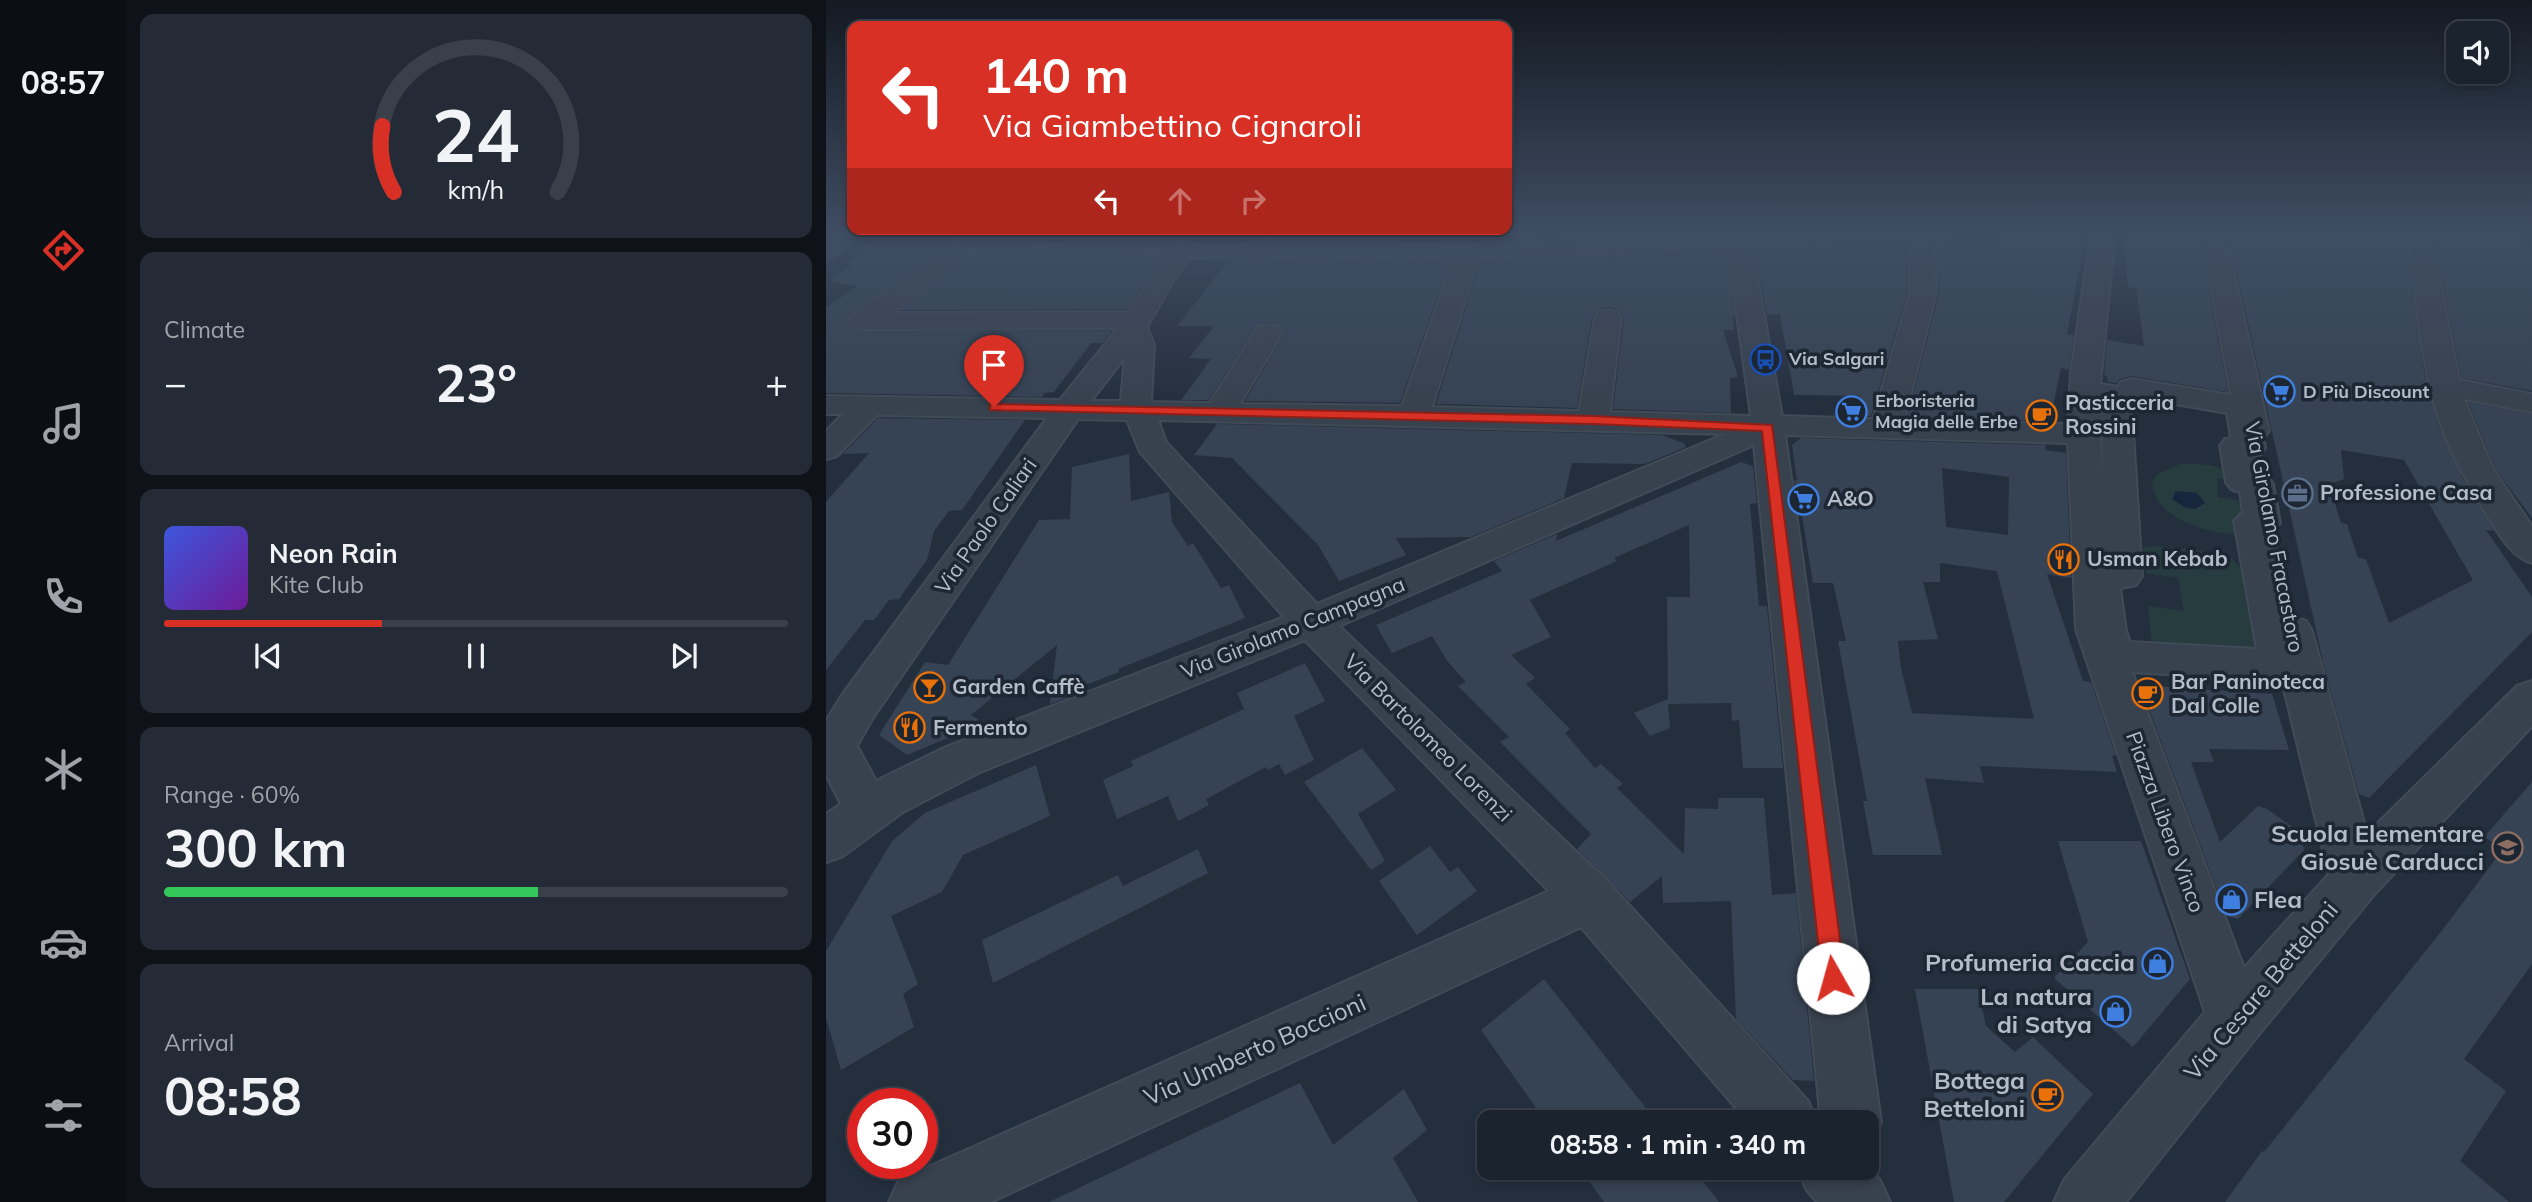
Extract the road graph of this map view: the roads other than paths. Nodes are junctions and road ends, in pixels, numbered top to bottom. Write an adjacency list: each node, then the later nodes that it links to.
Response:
1 (903, 289): 10 (street)
2 (1156, 289): 10 (street, Via Paolo Caliari)
3 (1456, 289): 19 (street)
4 (1749, 289): 21 (street)
5 (1923, 289): 22 (street)
6 (2096, 289): 23 (street, Piazza Libero Vinco)
7 (2224, 289): 32 (street, Via Girolamo Fracastoro)
8 (2429, 289): 12 (street)
9 (1608, 318): 20 (street)
10 (1135, 323): 16 (street, Via Paolo Caliari); 17 (street, Via Bartolomeo Lorenzi)
11 (1268, 333): 18 (street)
12 (2445, 386): 13 (street); 26 (street)
13 (2532, 403)
14 (826, 405): 15 (street)
15 (869, 406): 16 (street); 25 (street)
16 (1070, 408): 17 (street); 29 (street, Via Paolo Caliari)
17 (1138, 410): 18 (street); 27 (street, Via Bartolomeo Lorenzi)
18 (1220, 412): 19 (street)
19 (1414, 416): 20 (street)
20 (1593, 420): 21 (street)
21 (1768, 427): 22 (street); 27 (street, Via Girolamo Campagna); 36 (street)
22 (1886, 429): 23 (street)
23 (2083, 434): 34 (street, Piazza Libero Vinco)
24 (2237, 447): 24 (street)
25 (826, 449)
26 (2532, 551)
27 (1311, 622): 30 (street, Via Girolamo Campagna); 33 (street, Via Bartolomeo Lorenzi)
28 (2532, 698): 32 (street, Via Cesare Betteloni)
29 (830, 747): 30 (street, Via Paolo Caliari)
30 (867, 810): 31 (street, Via Girolamo Campagna)
31 (826, 841)
32 (2355, 880): 34 (street, Via Cesare Betteloni)
33 (1589, 898): 35 (street, Via Bartolomeo Lorenzi); 39 (street, Via Umberto Boccioni)
34 (2235, 1019): 41 (street, Via Cesare Betteloni)
35 (1776, 1110)
36 (1850, 1110)
37 (1840, 1180): 40 (street)
38 (1857, 1180): 40 (street)
39 (921, 1202)
40 (1859, 1202)
41 (2086, 1202)

